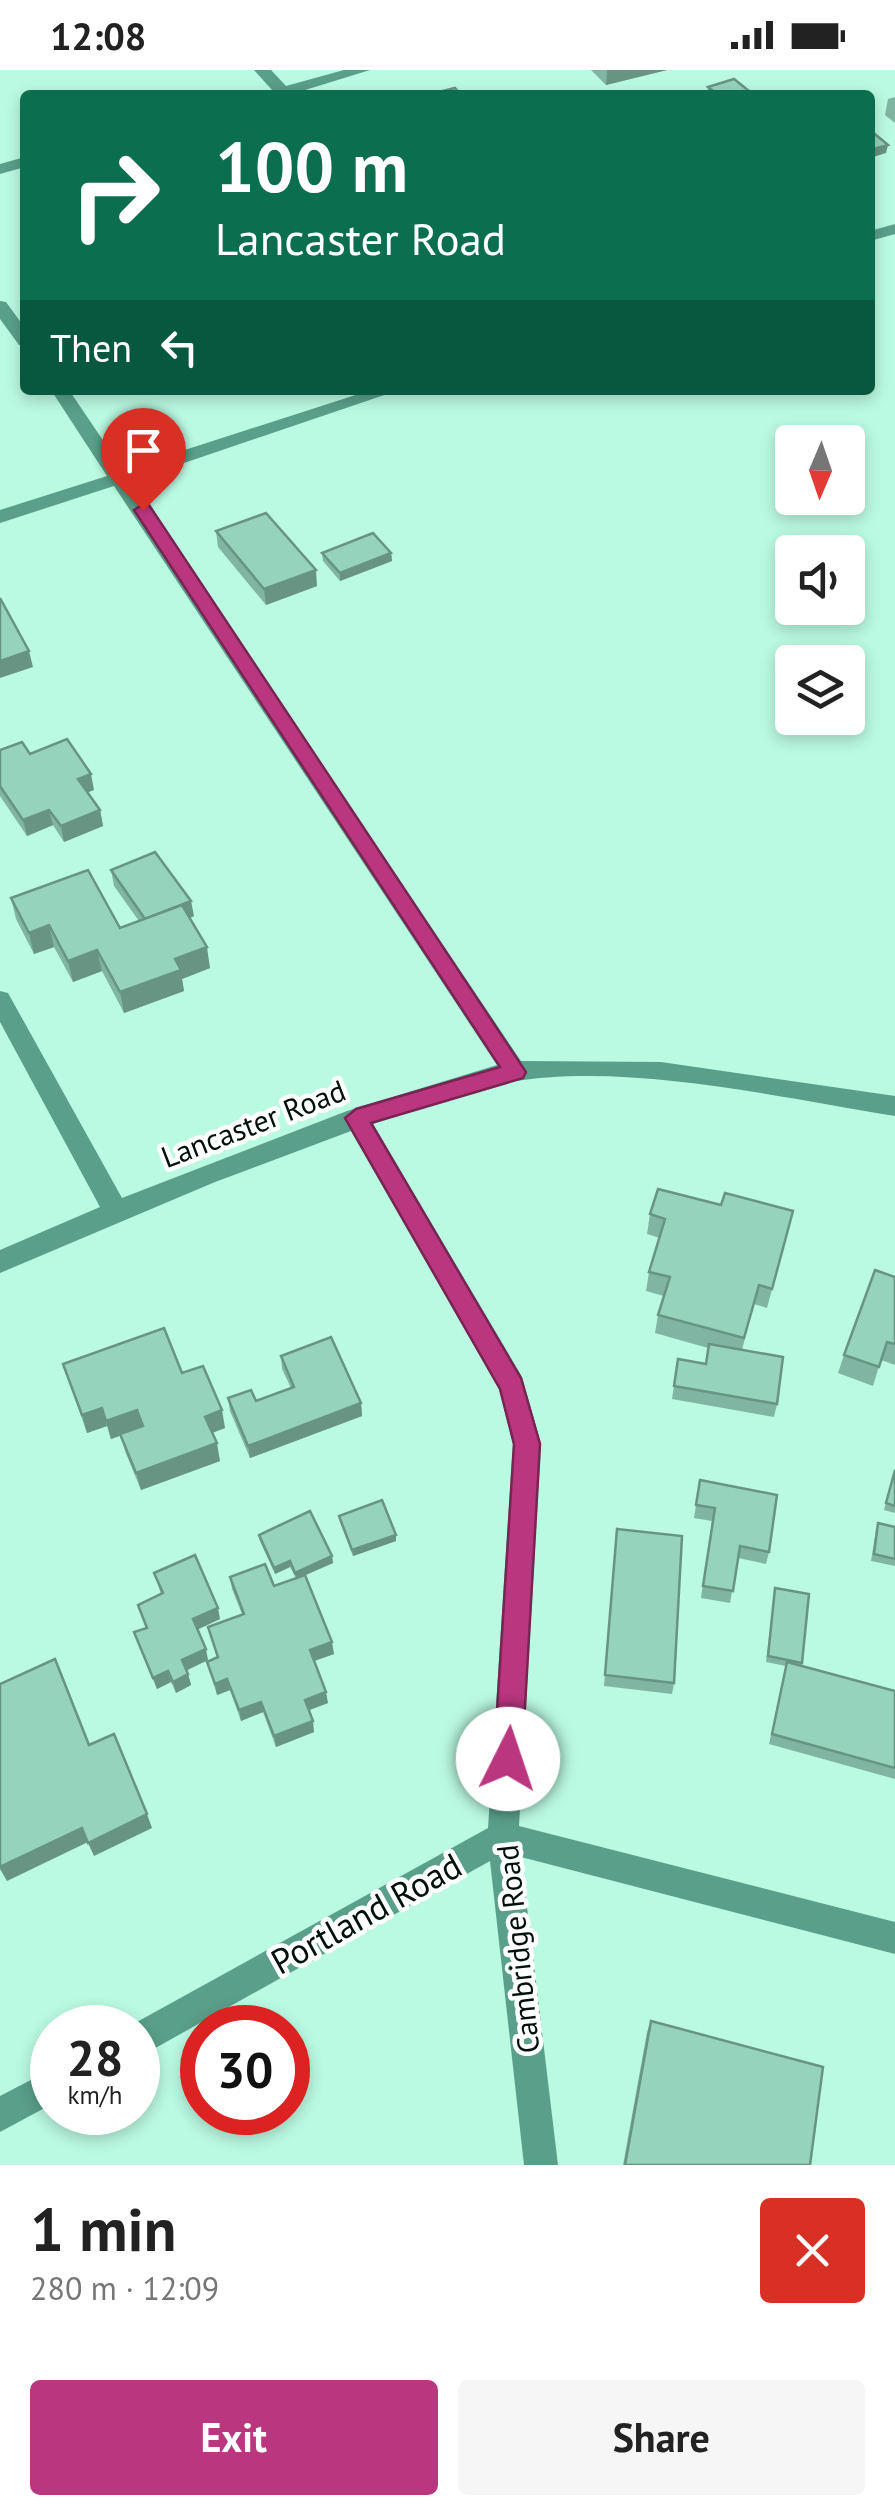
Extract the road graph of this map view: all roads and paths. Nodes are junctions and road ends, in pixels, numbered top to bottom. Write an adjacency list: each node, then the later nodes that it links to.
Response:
1 (362, 70): 2 (street)
2 (288, 90)
3 (0, 306): 4 (street)
4 (20, 334)
5 (64, 395): 7 (street)
6 (374, 395): 7 (street)
7 (121, 476): 8 (street); 10 (street)
8 (0, 517)
9 (0, 1000): 13 (street)
10 (515, 1072): 11 (street, Lancaster Road); 12 (street, Lancaster Road)
11 (895, 1106)
12 (356, 1118): 13 (street, Lancaster Road); 15 (street, Cambridge Road)
13 (116, 1210): 14 (street, Lancaster Road)
14 (0, 1262)
15 (503, 1838): 16 (street); 17 (street, Portland Road); 20 (street, Cambridge Road)
16 (895, 1938)
17 (160, 2027)
18 (30, 2098): 19 (street)
19 (0, 2115)
20 (541, 2165)

